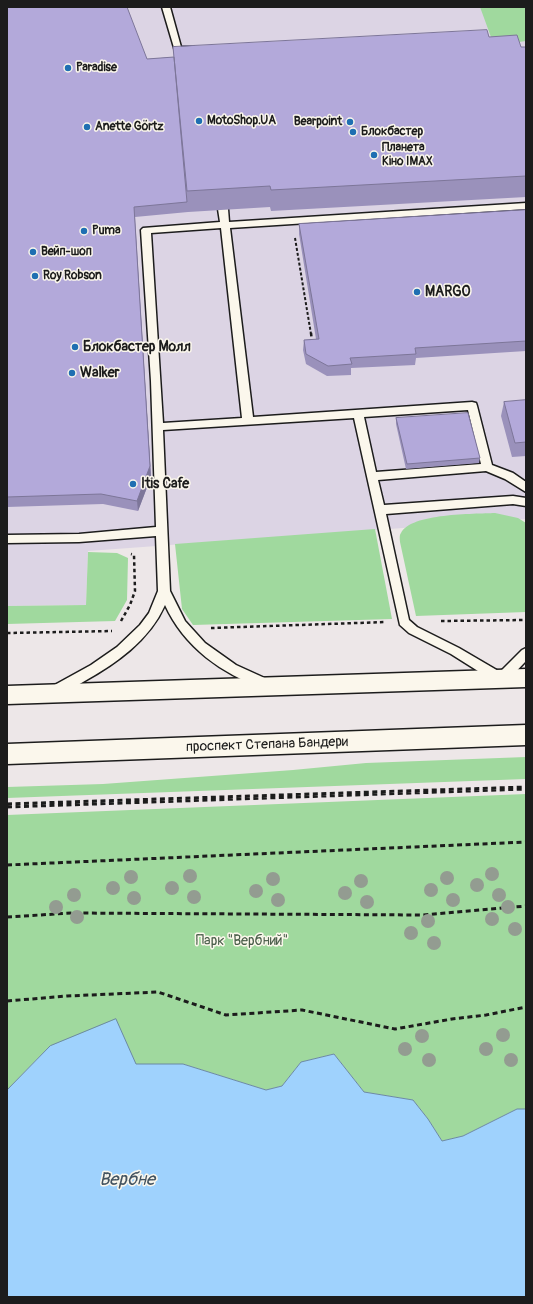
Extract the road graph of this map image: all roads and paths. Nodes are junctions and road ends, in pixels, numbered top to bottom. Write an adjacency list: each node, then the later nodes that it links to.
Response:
1 (166, 7): 2 (lane)
2 (201, 48)
3 (526, 206): 5 (lane)
4 (223, 209): 5 (lane)
5 (225, 225): 9 (lane); 10 (lane)
6 (295, 238): 7 (path)
7 (313, 346)
8 (358, 414): 9 (lane); 11 (lane); 12 (lane)
9 (248, 421): 10 (lane)
10 (158, 427): 16 (lane)
11 (487, 467): 12 (lane); 13 (lane)
12 (372, 476): 15 (lane)
13 (526, 488)
14 (526, 502): 15 (lane)
15 (379, 510): 20 (lane)
16 (162, 531): 17 (lane); 18 (lane)
17 (7, 539)
18 (164, 591): 21 (lane); 22 (lane)
19 (526, 620): 20 (path)
20 (404, 622): 21 (path); 26 (lane)
21 (183, 628): 27 (lane)
22 (142, 630): 23 (path); 28 (lane)
23 (7, 632)
24 (526, 653): 26 (lane)
25 (526, 678): 26 (main road)
26 (501, 679): 27 (main road)
27 (269, 686): 28 (main road)
28 (51, 694): 29 (main road)
29 (7, 695)
30 (526, 735): 31 (main road, проспект Степана Бандери)
31 (7, 754)
32 (526, 788): 33 (path)
33 (7, 806)
34 (526, 842): 35 (path)
35 (7, 865)
36 (526, 906): 37 (path)
37 (7, 917)
38 (7, 1001): 39 (path)
39 (526, 1007)

